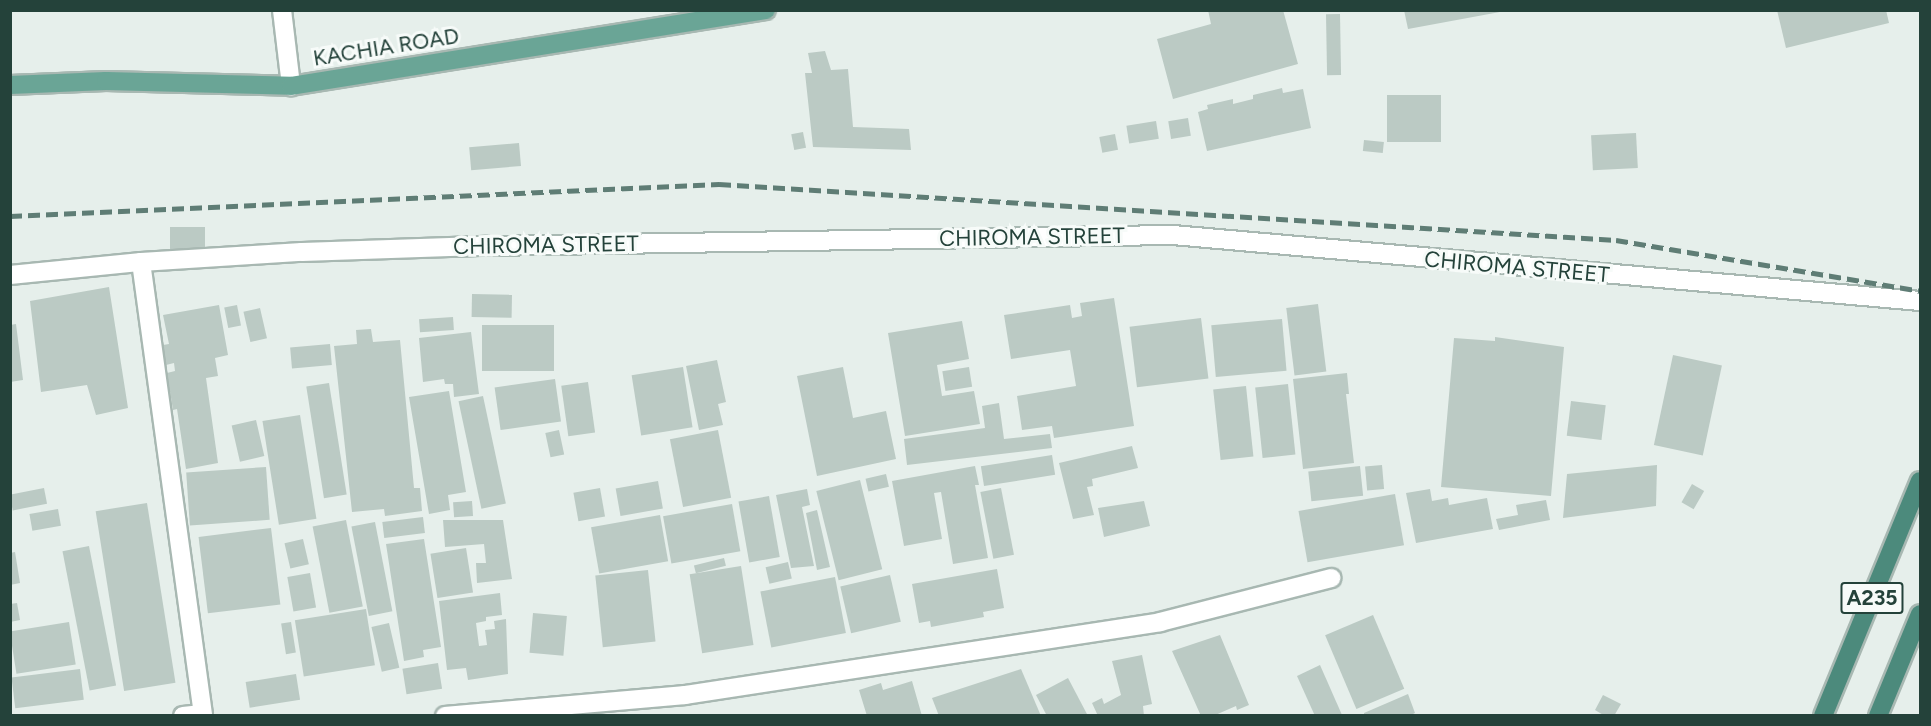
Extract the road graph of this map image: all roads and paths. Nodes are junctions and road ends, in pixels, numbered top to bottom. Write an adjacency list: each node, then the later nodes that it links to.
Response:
1 (282, 10): 4 (street)
2 (766, 10): 4 (main road, KACHIA ROAD)
3 (10, 85): 4 (main road, KACHIA ROAD)
4 (291, 86)
5 (141, 262): 6 (street, CHIROMA STREET); 7 (street, CHIROMA STREET); 11 (street)
6 (10, 275)
7 (1920, 302)
8 (1920, 481): 14 (highway, A235)
9 (1331, 578): 13 (street)
10 (1920, 614): 15 (highway, A235)
11 (202, 715): 12 (street)
12 (183, 716)
13 (445, 716)
14 (1823, 716)
15 (1878, 716)

